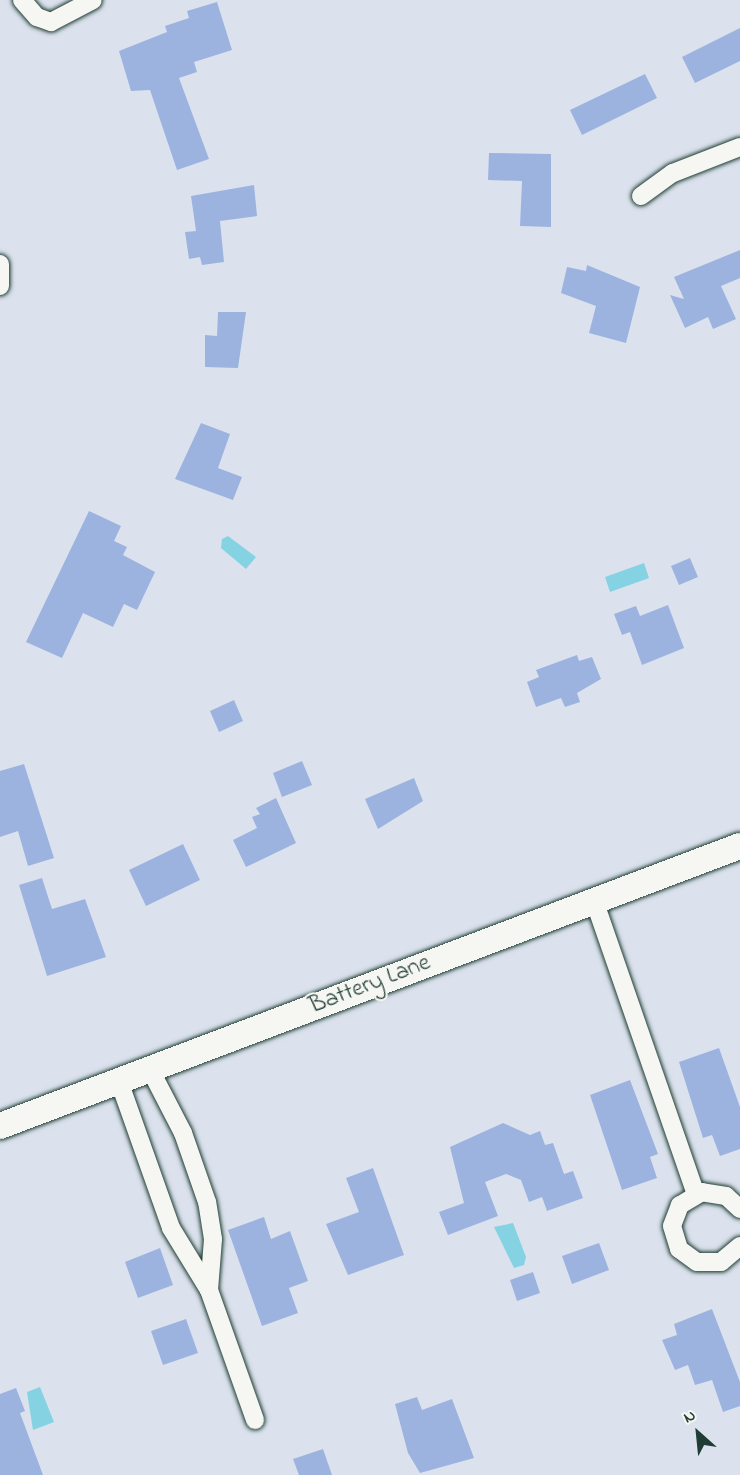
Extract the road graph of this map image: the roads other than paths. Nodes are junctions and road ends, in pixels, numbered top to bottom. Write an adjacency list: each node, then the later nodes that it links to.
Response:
1 (22, 0): 2 (street)
2 (93, 0)
3 (740, 147): 4 (street)
4 (641, 196)
5 (0, 264): 6 (street)
6 (0, 286)
7 (740, 846): 8 (main road, Battery Lane)
8 (594, 900): 9 (main road, Battery Lane); 12 (street)
9 (150, 1069): 10 (main road, Battery Lane); 15 (street)
10 (119, 1081): 11 (main road, Battery Lane); 15 (street)
11 (0, 1126)
12 (696, 1194): 13 (street); 14 (street)
13 (740, 1209)
14 (740, 1246)
15 (209, 1290): 16 (street)
16 (255, 1420)

